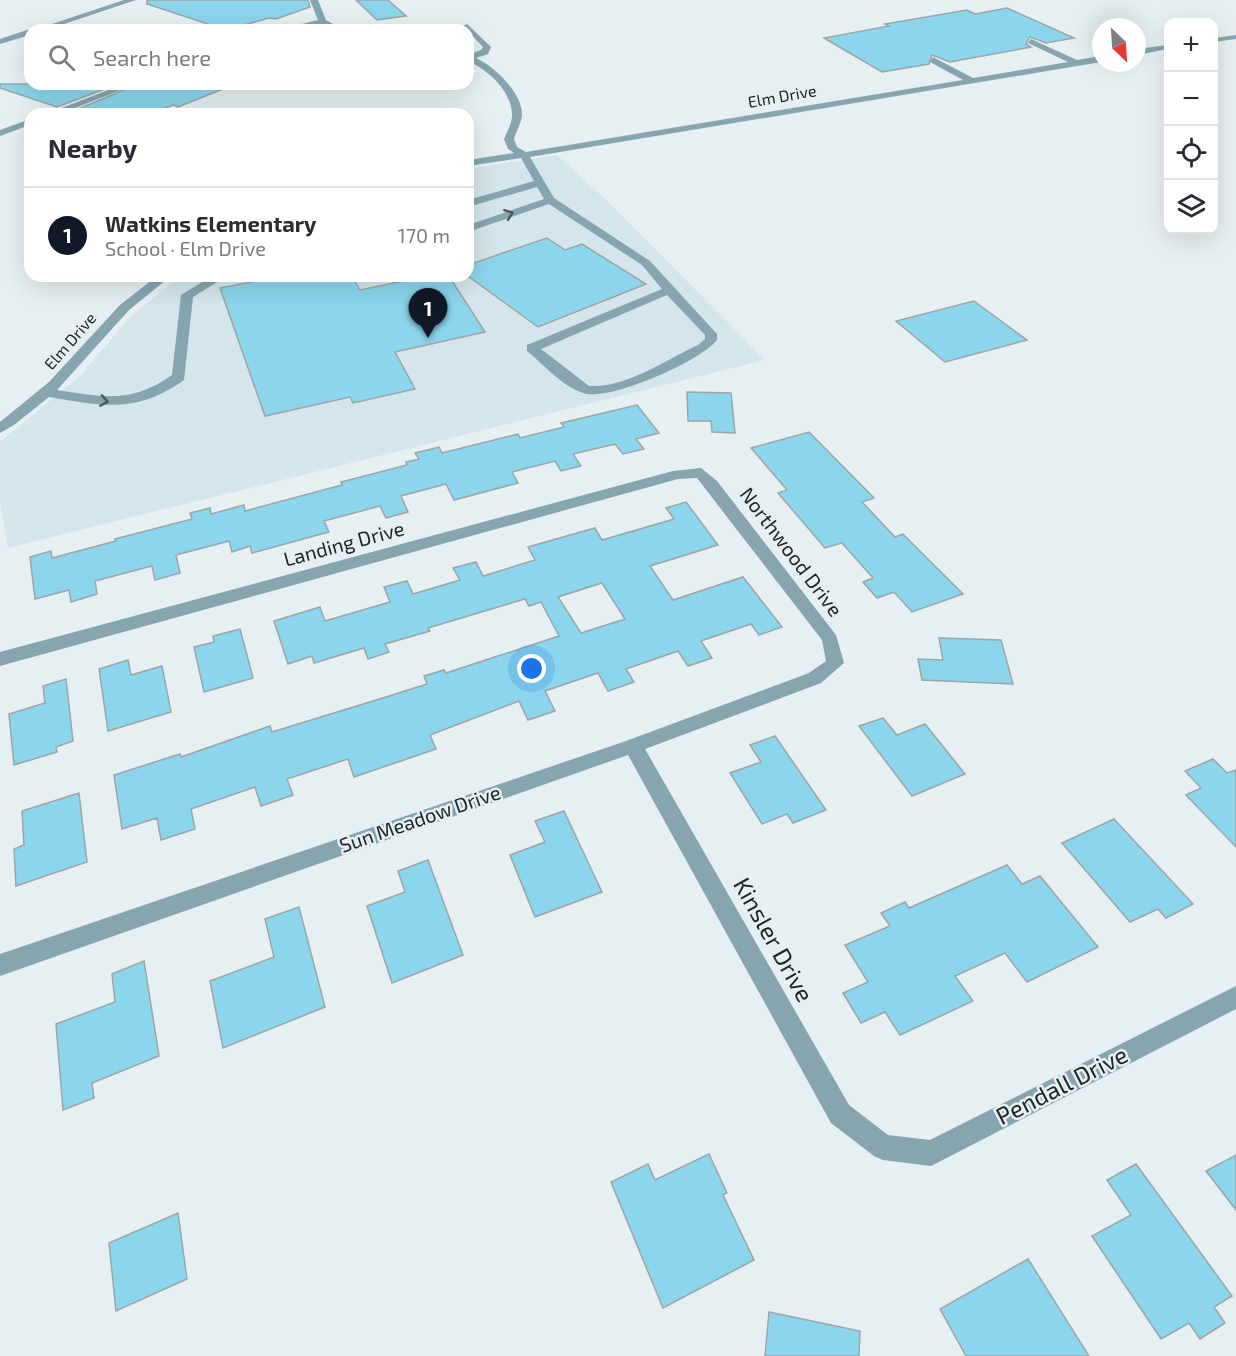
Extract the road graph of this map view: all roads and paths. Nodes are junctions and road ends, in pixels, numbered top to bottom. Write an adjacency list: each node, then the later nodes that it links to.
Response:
1 (132, 0): 4 (street)
2 (314, 0): 3 (street)
3 (323, 21): 5 (street); 6 (street)
4 (57, 24)
5 (309, 24)
6 (328, 24)
7 (474, 33): 15 (street)
8 (24, 34): 12 (street)
9 (1236, 37): 10 (street)
10 (1218, 39)
11 (1031, 40): 19 (street)
12 (0, 42)
13 (1164, 48): 14 (street)
14 (1146, 51)
15 (474, 56)
16 (474, 60): 25 (street)
17 (933, 60): 20 (street)
18 (1092, 60): 19 (street, Elm Drive)
19 (1076, 63): 20 (street, Elm Drive)
20 (971, 81): 25 (street, Elm Drive)
21 (116, 90): 22 (street)
22 (67, 108)
23 (24, 124): 24 (street)
24 (0, 133)
25 (523, 154): 26 (street, Elm Drive); 27 (street)
26 (474, 162)
27 (541, 183): 28 (street); 29 (street)
28 (550, 200): 30 (street, one-way to 28); 33 (street)
29 (474, 202)
30 (474, 227)
31 (156, 282): 34 (street, Elm Drive)
32 (211, 282): 34 (street, one-way to 32)
33 (669, 290): 33 (street)
34 (46, 392): 35 (street, Elm Drive)
35 (0, 429)
36 (700, 473): 37 (street, Landing Drive); 38 (street, Northwood Drive)
37 (0, 659)
38 (834, 663): 39 (street, Sun Meadow Drive)
39 (633, 746): 40 (street, Sun Meadow Drive); 42 (street, Kinsler Drive)
40 (0, 965)
41 (1236, 997): 42 (street, Pendall Drive)
42 (883, 1147)

